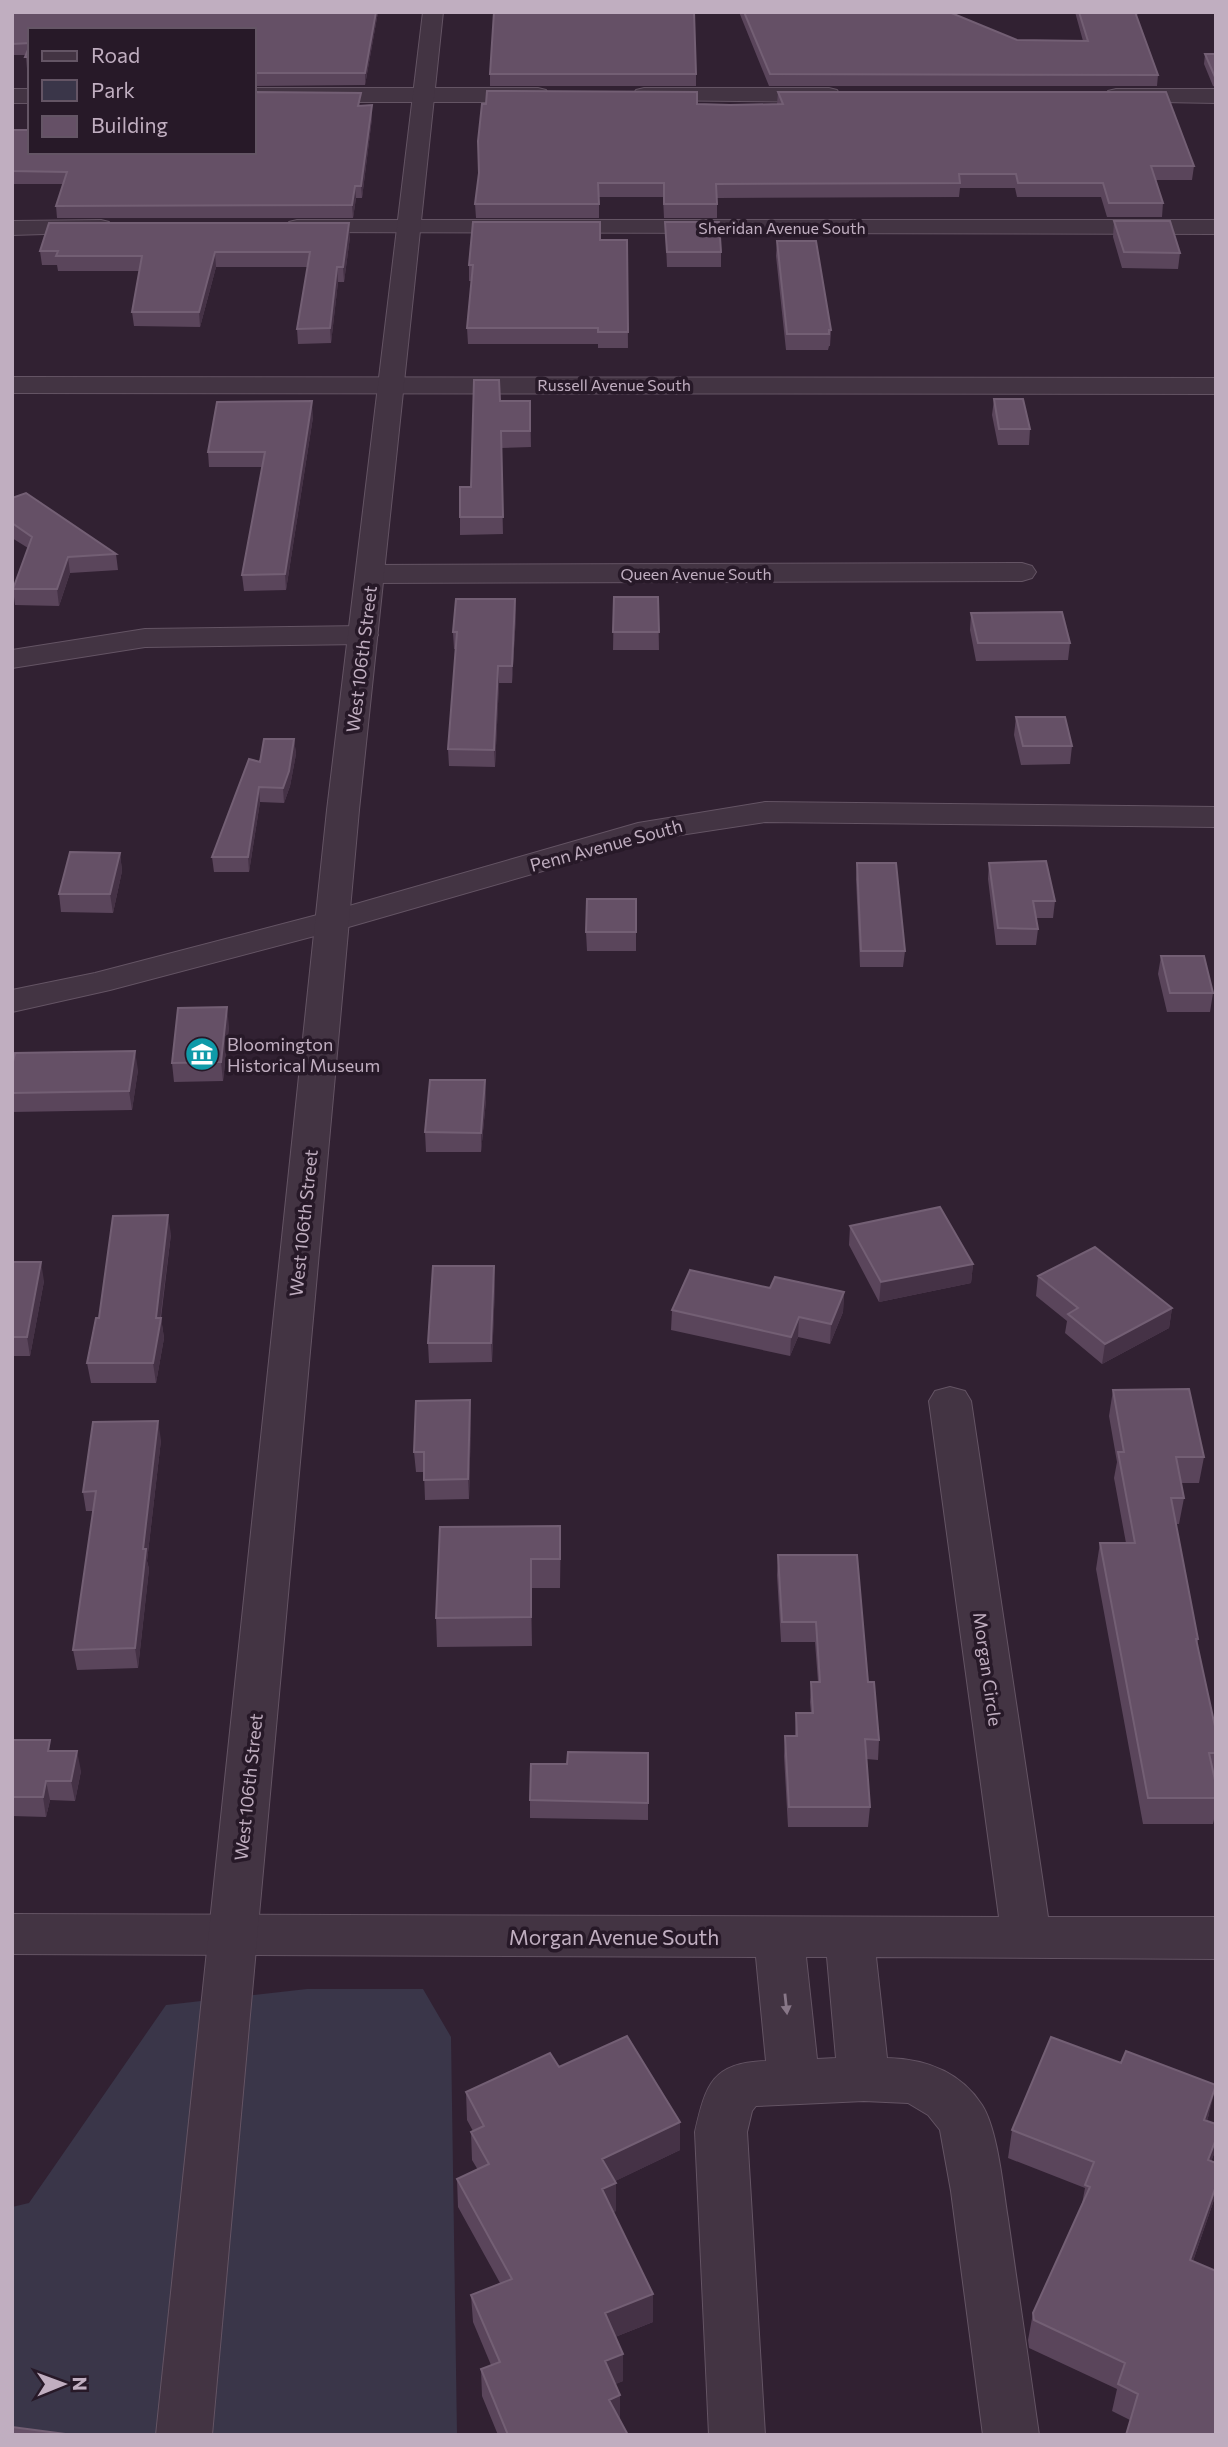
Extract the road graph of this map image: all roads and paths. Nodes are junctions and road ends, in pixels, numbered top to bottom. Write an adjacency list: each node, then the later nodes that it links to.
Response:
1 (433, 12): 3 (street, West 106th Street)
2 (256, 95): 3 (street)
3 (424, 95): 4 (street); 10 (street, West 106th Street)
4 (554, 95)
5 (623, 95): 6 (street)
6 (857, 95)
7 (1092, 96): 8 (street)
8 (1216, 96)
9 (271, 227): 10 (street, Sheridan Avenue South)
10 (409, 227): 13 (street, Sheridan Avenue South); 14 (street, West 106th Street)
11 (12, 228): 12 (street)
12 (121, 228)
13 (1216, 228)
14 (391, 384): 15 (street, Russell Avenue South); 16 (street, Russell Avenue South); 18 (street, West 106th Street)
15 (12, 385)
16 (1216, 386)
17 (1022, 572): 18 (street, Queen Avenue South)
18 (371, 574): 19 (street, West 106th Street)
19 (363, 635): 20 (street); 22 (street, West 106th Street)
20 (12, 659)
21 (1216, 817): 22 (street, Penn Avenue South)
22 (333, 921): 23 (street, Penn Avenue South); 26 (street, West 106th Street)
23 (12, 1001)
24 (950, 1401): 29 (street, Morgan Circle)
25 (12, 1934): 26 (street, Morgan Avenue South)
26 (234, 1934): 27 (street, Morgan Avenue South); 33 (street, West 106th Street)
27 (779, 1936): 28 (street, Morgan Avenue South); 32 (street, one-way to 32)
28 (849, 1936): 29 (street, Morgan Avenue South); 31 (street)
29 (1026, 1937): 30 (street, Morgan Avenue South)
30 (1216, 1938)
31 (864, 2079): 32 (street); 35 (street)
32 (793, 2082): 34 (street)
33 (184, 2435)
34 (737, 2435)
35 (1010, 2435)

